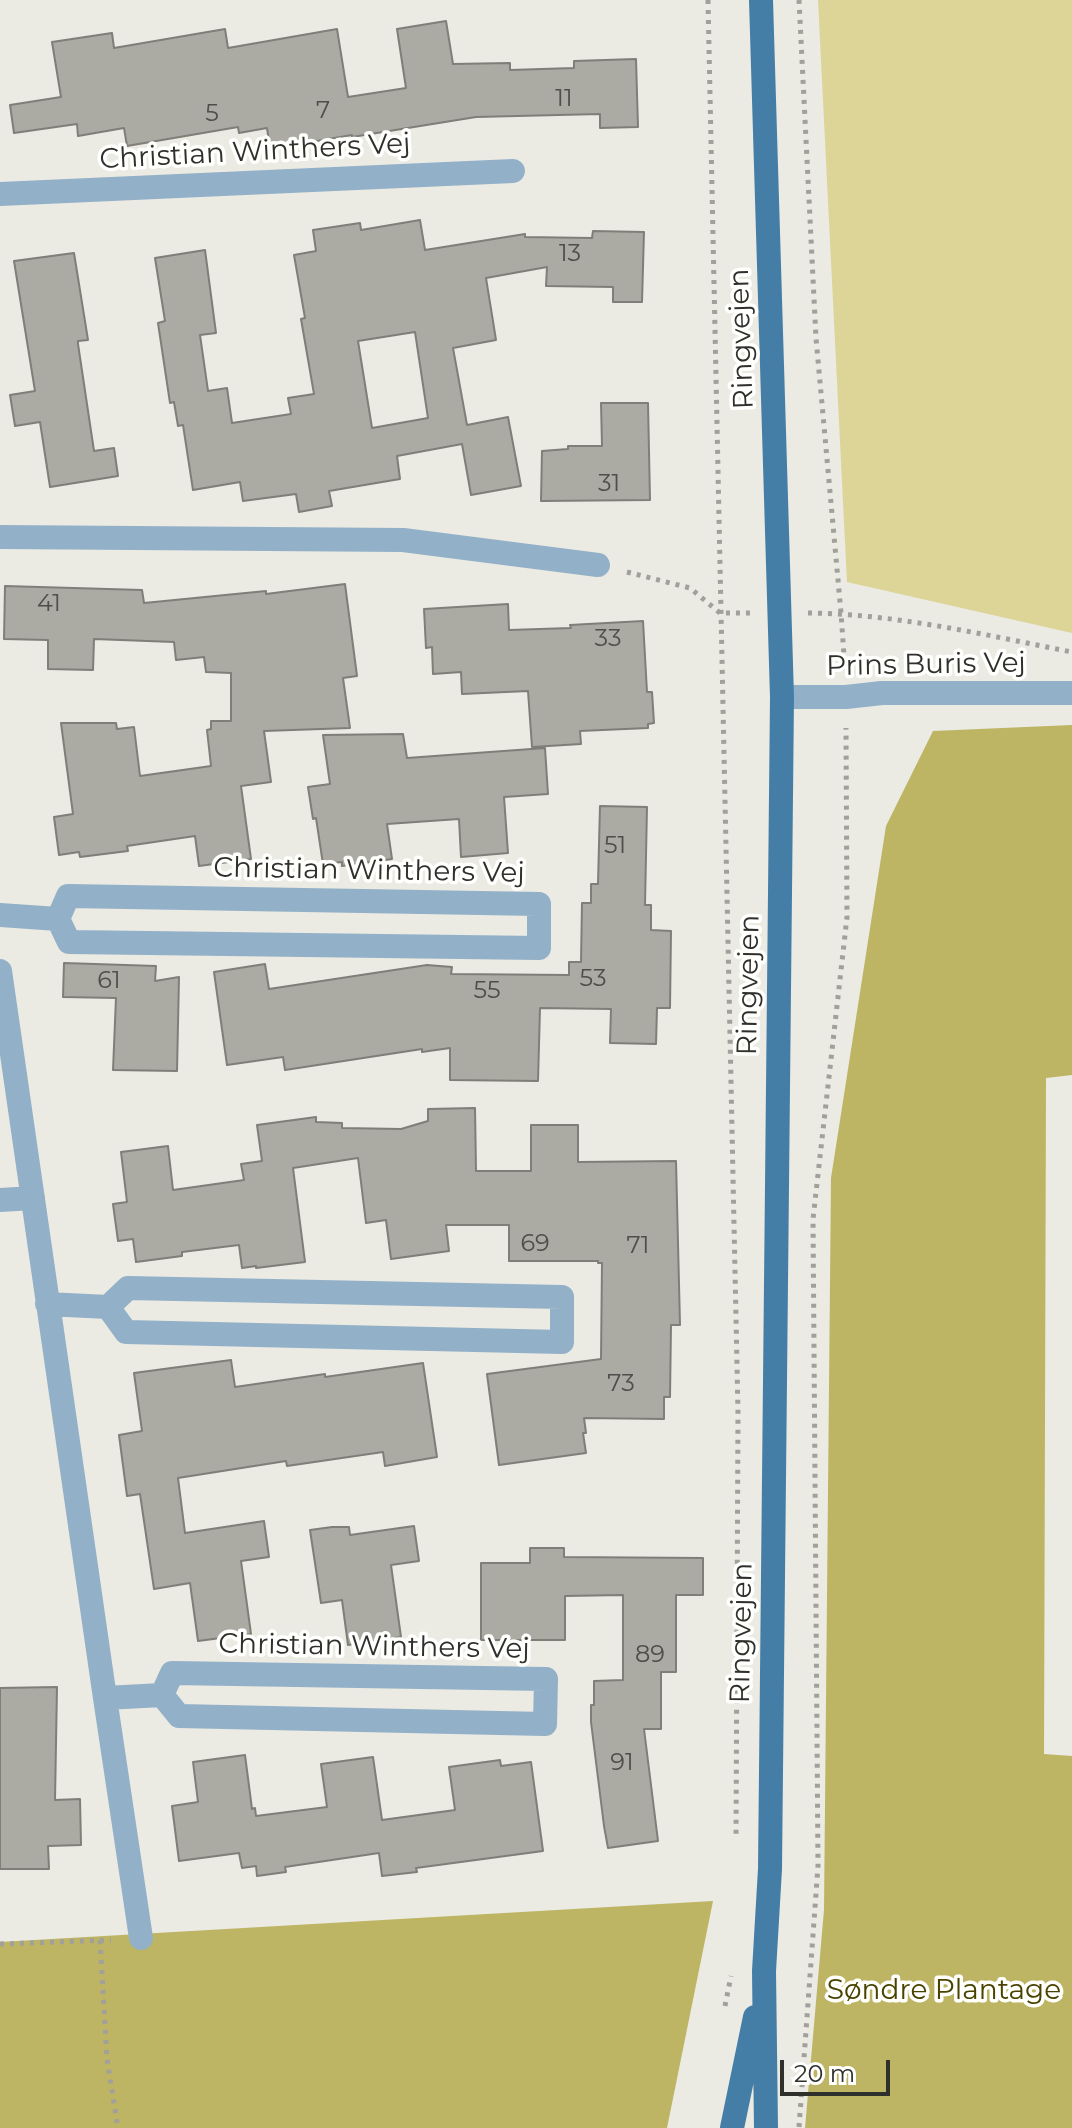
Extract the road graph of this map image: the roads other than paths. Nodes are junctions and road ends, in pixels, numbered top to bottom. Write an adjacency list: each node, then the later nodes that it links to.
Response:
1 (761, 0): 7 (main road, Ringvejen)
2 (513, 171): 3 (street, Christian Winthers Vej)
3 (0, 194)
4 (0, 537): 5 (street)
5 (598, 565)
6 (1072, 693): 7 (street, Prins Buris Vej)
7 (782, 697): 18 (main road, Ringvejen)
8 (0, 915): 9 (street)
9 (58, 919): 9 (street, Christian Winthers Vej)
10 (0, 971): 11 (street)
11 (33, 1198): 12 (street); 13 (street)
12 (0, 1200)
13 (47, 1304): 14 (street); 16 (street)
14 (108, 1307): 14 (street)
15 (162, 1695): 15 (street, Christian Winthers Vej); 16 (street)
16 (105, 1698): 17 (street)
17 (141, 1938)
18 (764, 1971): 19 (main road, Ringvejen); 20 (main road, Ringvejen)
19 (732, 2128)
20 (766, 2128)

